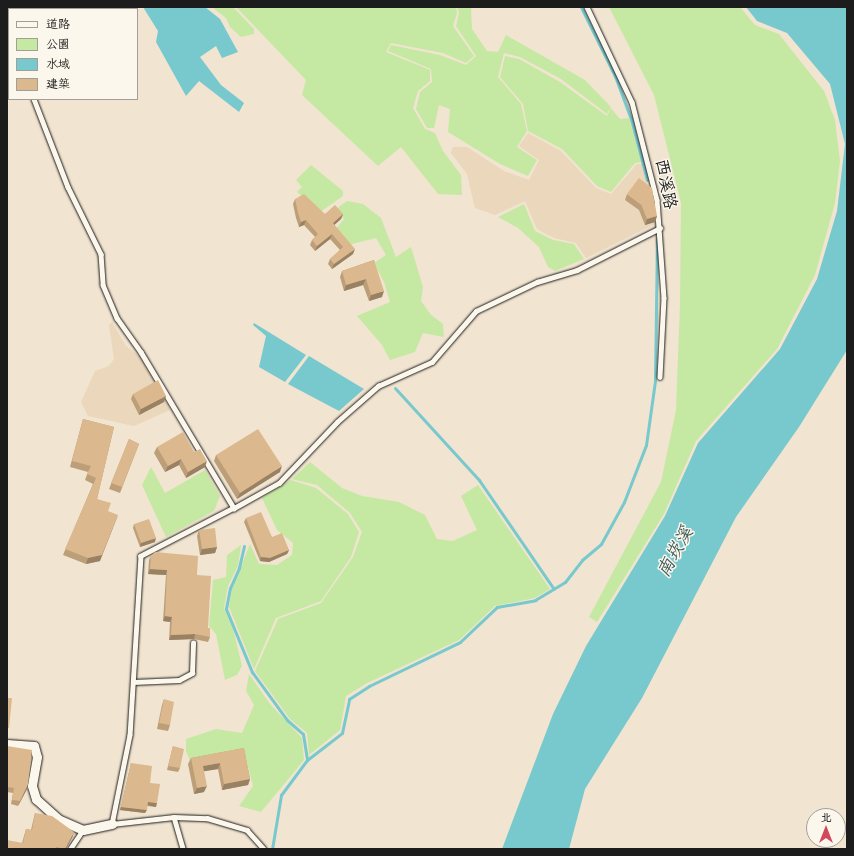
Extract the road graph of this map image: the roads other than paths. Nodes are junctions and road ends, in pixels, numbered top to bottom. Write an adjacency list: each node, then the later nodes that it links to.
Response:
1 (587, 7): 3 (lane, 西溪路)
2 (34, 100): 5 (lane)
3 (660, 228): 4 (lane, 西溪路); 5 (lane)
4 (660, 377)
5 (234, 508): 7 (lane)
6 (192, 643): 7 (lane)
7 (133, 682): 10 (lane)
8 (7, 744): 11 (street)
9 (174, 817): 10 (lane); 13 (lane); 14 (lane)
10 (112, 824): 11 (street)
11 (83, 830): 12 (lane)
12 (70, 849)
13 (183, 849)
14 (264, 849)

